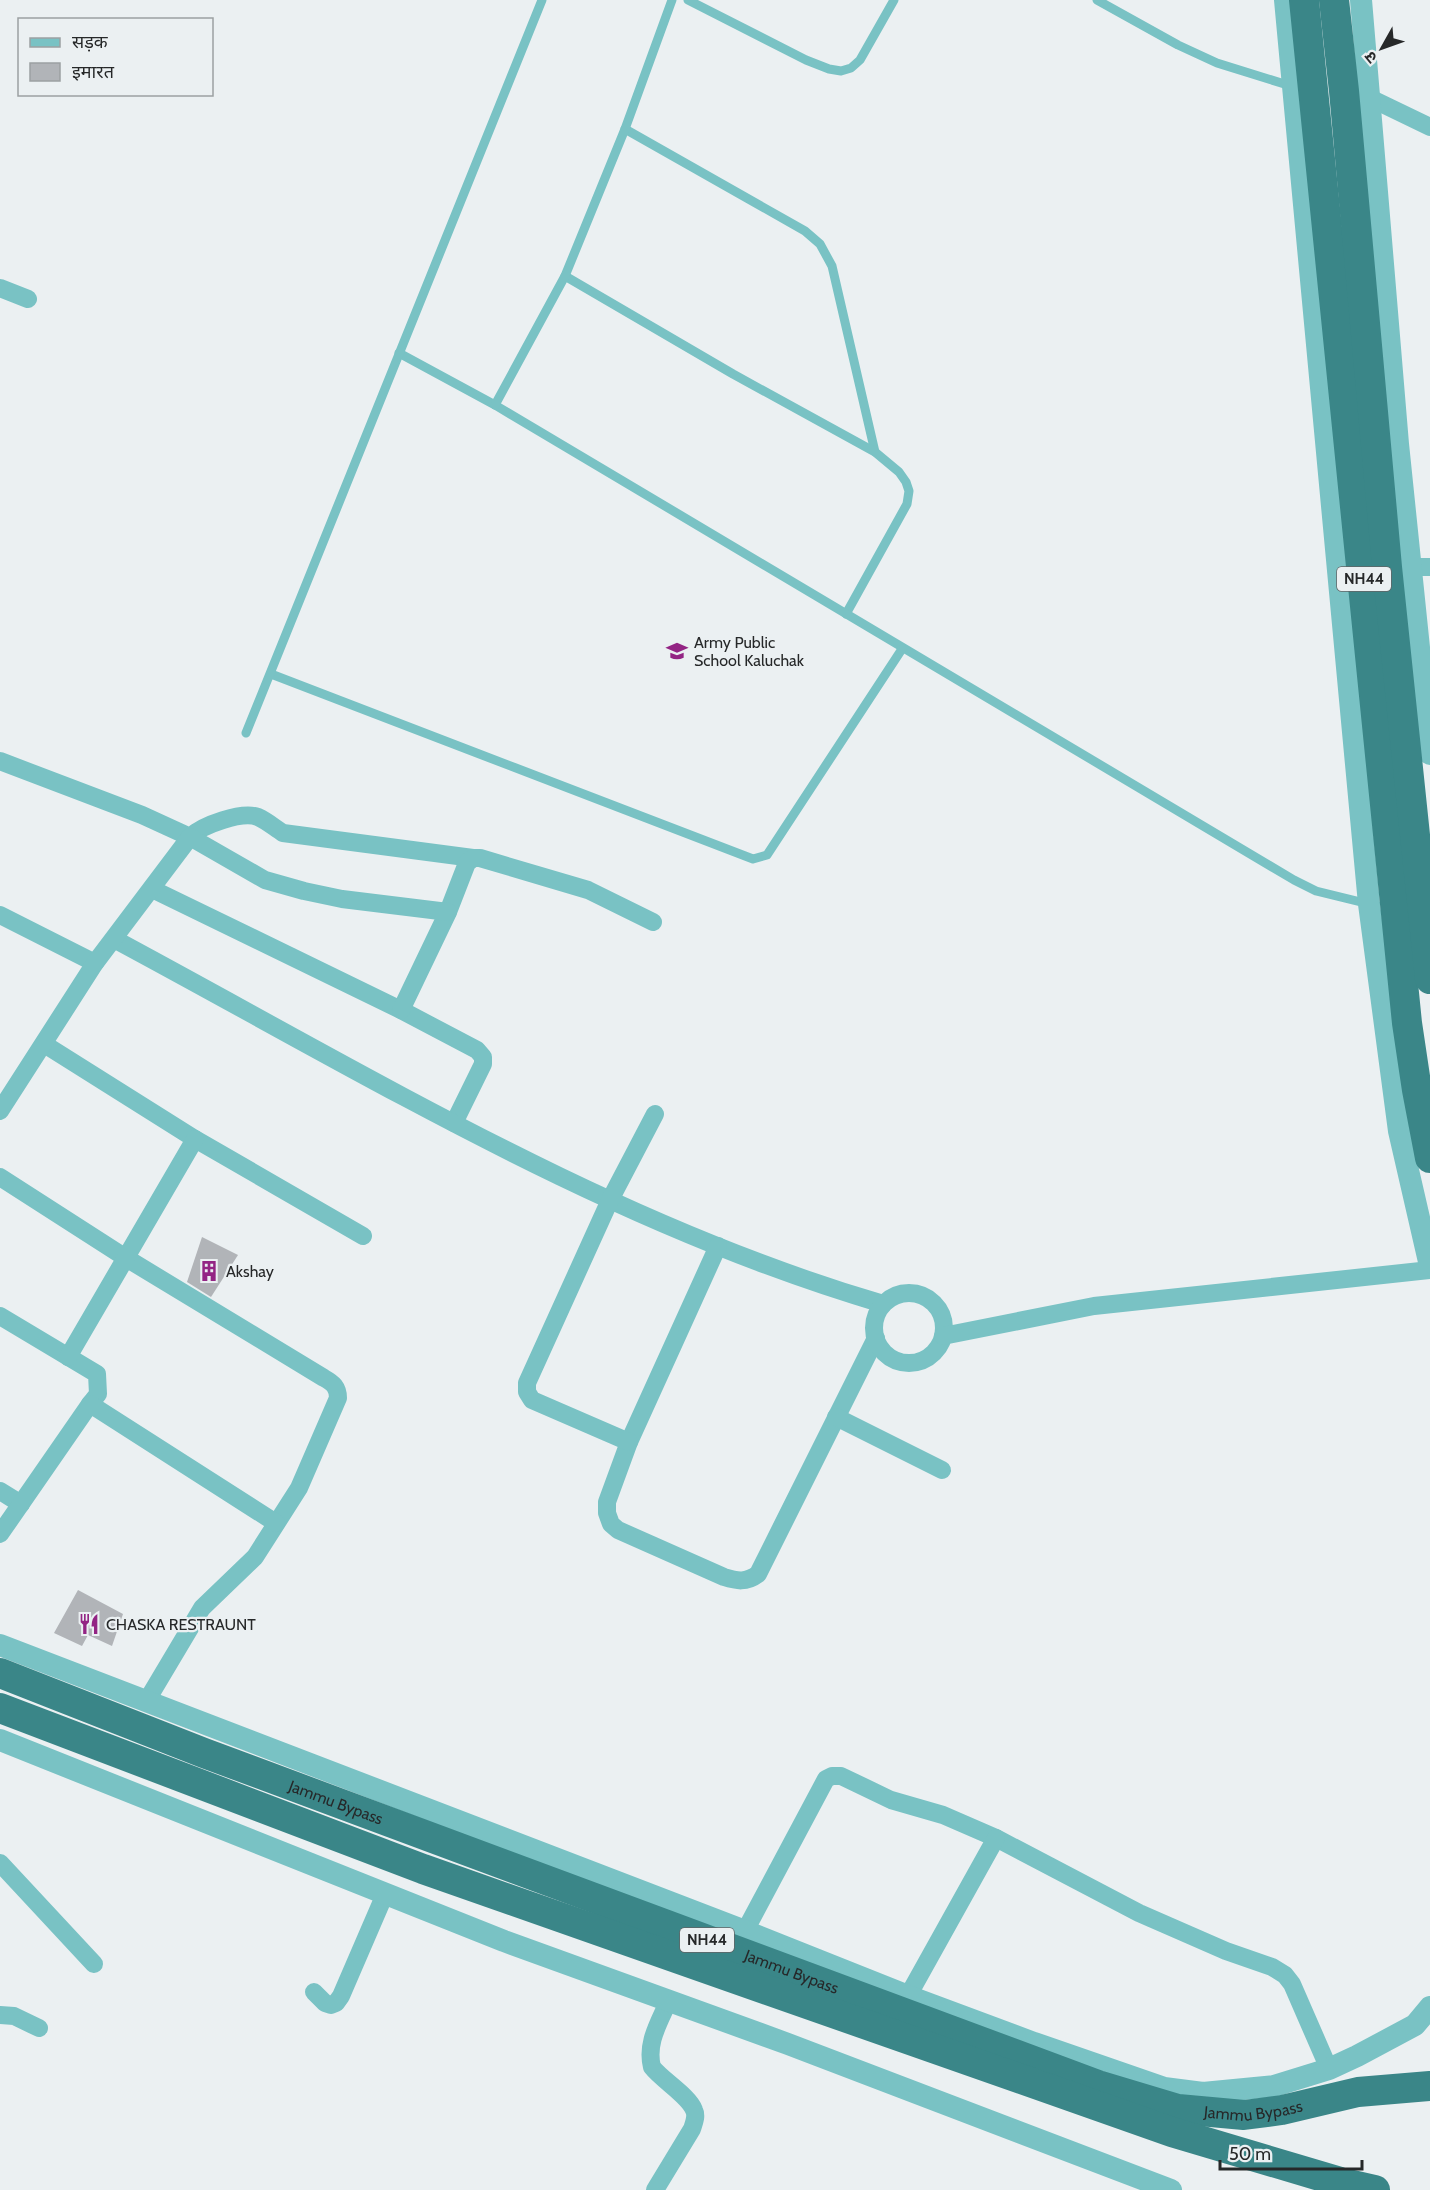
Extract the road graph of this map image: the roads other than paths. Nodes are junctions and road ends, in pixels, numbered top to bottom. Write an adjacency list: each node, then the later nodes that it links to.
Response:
1 (542, 0): 17 (lane)
2 (672, 0): 13 (lane)
3 (688, 0): 4 (lane)
4 (894, 0)
5 (1097, 0): 10 (lane)
6 (1285, 0): 10 (street)
7 (1304, 0): 10 (highway, NH44)
8 (1334, 0): 36 (highway, NH44)
9 (1361, 0): 11 (street)
10 (1304, 89): 30 (street); 44 (highway, NH44)
11 (1370, 98): 12 (street); 20 (street)
12 (1430, 127)
13 (625, 129): 14 (lane); 19 (lane)
14 (565, 276): 18 (lane); 19 (lane)
15 (0, 288): 16 (street)
16 (28, 299)
17 (399, 354): 18 (lane); 23 (lane)
18 (495, 405): 21 (lane)
19 (875, 452): 21 (lane)
20 (1421, 567): 25 (street)
21 (846, 614): 22 (lane)
22 (902, 649): 23 (lane); 30 (lane)
23 (271, 674): 24 (lane)
24 (246, 733)
25 (1430, 754)
26 (0, 761): 27 (street)
27 (190, 837): 28 (street); 29 (street); 31 (street)
28 (473, 858): 31 (street); 33 (street)
29 (152, 889): 34 (street); 37 (street)
30 (1369, 904): 50 (street)
31 (448, 912): 37 (street)
32 (0, 915): 35 (street)
33 (653, 922)
34 (114, 939): 35 (street); 42 (street)
35 (95, 963): 38 (street)
36 (1430, 979)
37 (401, 1010): 42 (street)
38 (44, 1044): 39 (street); 43 (street)
39 (7, 1083): 40 (street)
40 (0, 1111)
41 (655, 1114): 46 (street)
42 (454, 1123): 46 (street)
43 (195, 1139): 47 (street); 49 (street)
44 (1430, 1158)
45 (0, 1177): 49 (street)
46 (610, 1200): 48 (street); 58 (street)
47 (363, 1236)
48 (718, 1246): 51 (street); 58 (street)
49 (126, 1258): 55 (street); 62 (street)
50 (1430, 1268): 53 (street)
51 (883, 1304): 53 (street); 54 (street)
52 (0, 1316): 55 (street)
53 (944, 1336): 54 (street)
54 (876, 1338): 57 (street)
55 (68, 1357): 56 (street)
56 (90, 1404): 61 (street); 62 (street)
57 (836, 1417): 58 (street); 59 (street)
58 (628, 1442)
59 (942, 1470)
60 (0, 1491): 61 (street)
61 (21, 1504): 63 (street)
62 (276, 1523): 66 (street)
63 (0, 1534)
64 (0, 1645): 66 (street)
65 (0, 1673): 81 (highway, Jammu Bypass / NH44)
66 (146, 1702): 72 (street)
67 (2, 1714): 84 (highway, Jammu Bypass / NH44)
68 (0, 1740): 71 (street)
69 (996, 1838): 72 (street); 75 (street); 80 (street)
70 (0, 1863): 73 (street)
71 (385, 1894): 74 (street); 76 (street)
72 (745, 1931): 75 (street)
73 (94, 1964)
74 (314, 1992)
75 (908, 1996): 80 (street)
76 (668, 2002): 82 (street); 83 (street)
77 (1430, 2007): 80 (street)
78 (0, 2015): 79 (street)
79 (39, 2028)
80 (1329, 2069)
81 (1430, 2086)
82 (655, 2190)
83 (1171, 2190)
84 (1375, 2190)

